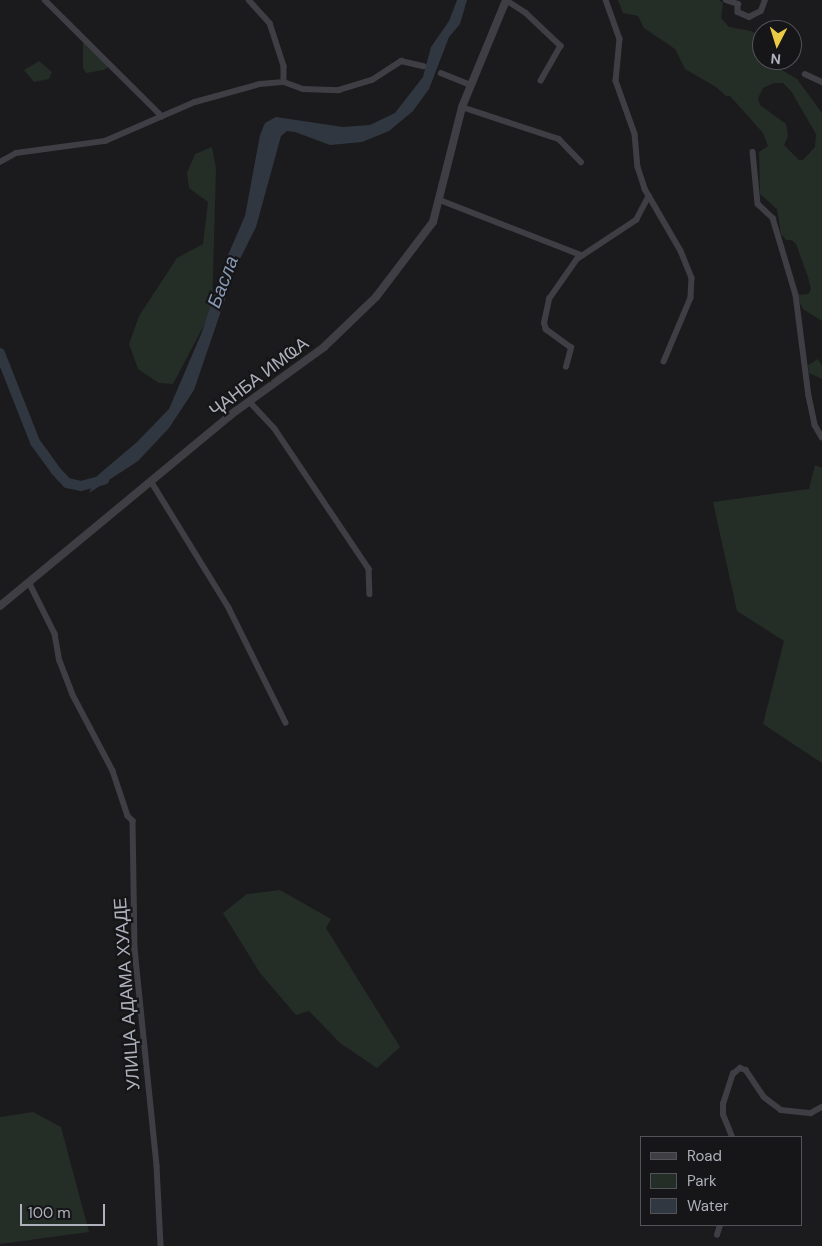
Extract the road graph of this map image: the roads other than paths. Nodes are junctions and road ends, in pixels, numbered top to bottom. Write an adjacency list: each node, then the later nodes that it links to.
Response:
1 (45, 0): 15 (street)
2 (506, 0): 10 (street); 13 (street, ҶАНБА ИМҨА)
3 (606, 0): 19 (street)
4 (726, 0): 5 (street)
5 (764, 0)
6 (252, 1): 11 (street)
7 (423, 66): 11 (street)
8 (441, 73): 13 (street)
9 (805, 74): 12 (street)
10 (541, 81)
11 (284, 82): 15 (street)
12 (822, 82)
13 (470, 85): 14 (street, ҶАНБА ИМҨА)
14 (462, 107): 18 (street); 20 (street, ҶАНБА ИМҨА)
15 (162, 116): 17 (street)
16 (753, 152): 25 (street)
17 (0, 162)
18 (581, 162)
19 (649, 196): 21 (street); 22 (street)
20 (440, 200): 21 (street); 24 (street, ҶАНБА ИМҨА)
21 (581, 255): 23 (street)
22 (664, 362)
23 (566, 367)
24 (249, 401): 26 (street, ҶАНБА ИМҨА); 28 (street)
25 (822, 436)
26 (151, 481): 27 (street, ҶАНБА ИМҨА); 30 (street)
27 (30, 582): 29 (street, ҶАНБА ИМҨА); 35 (street, УЛИЦА АДАМА ХУАДЕ)
28 (370, 594)
29 (0, 606)
30 (286, 723)
31 (822, 1107): 32 (street)
32 (732, 1136)
33 (720, 1226): 34 (street)
34 (717, 1235)
35 (162, 1246)

